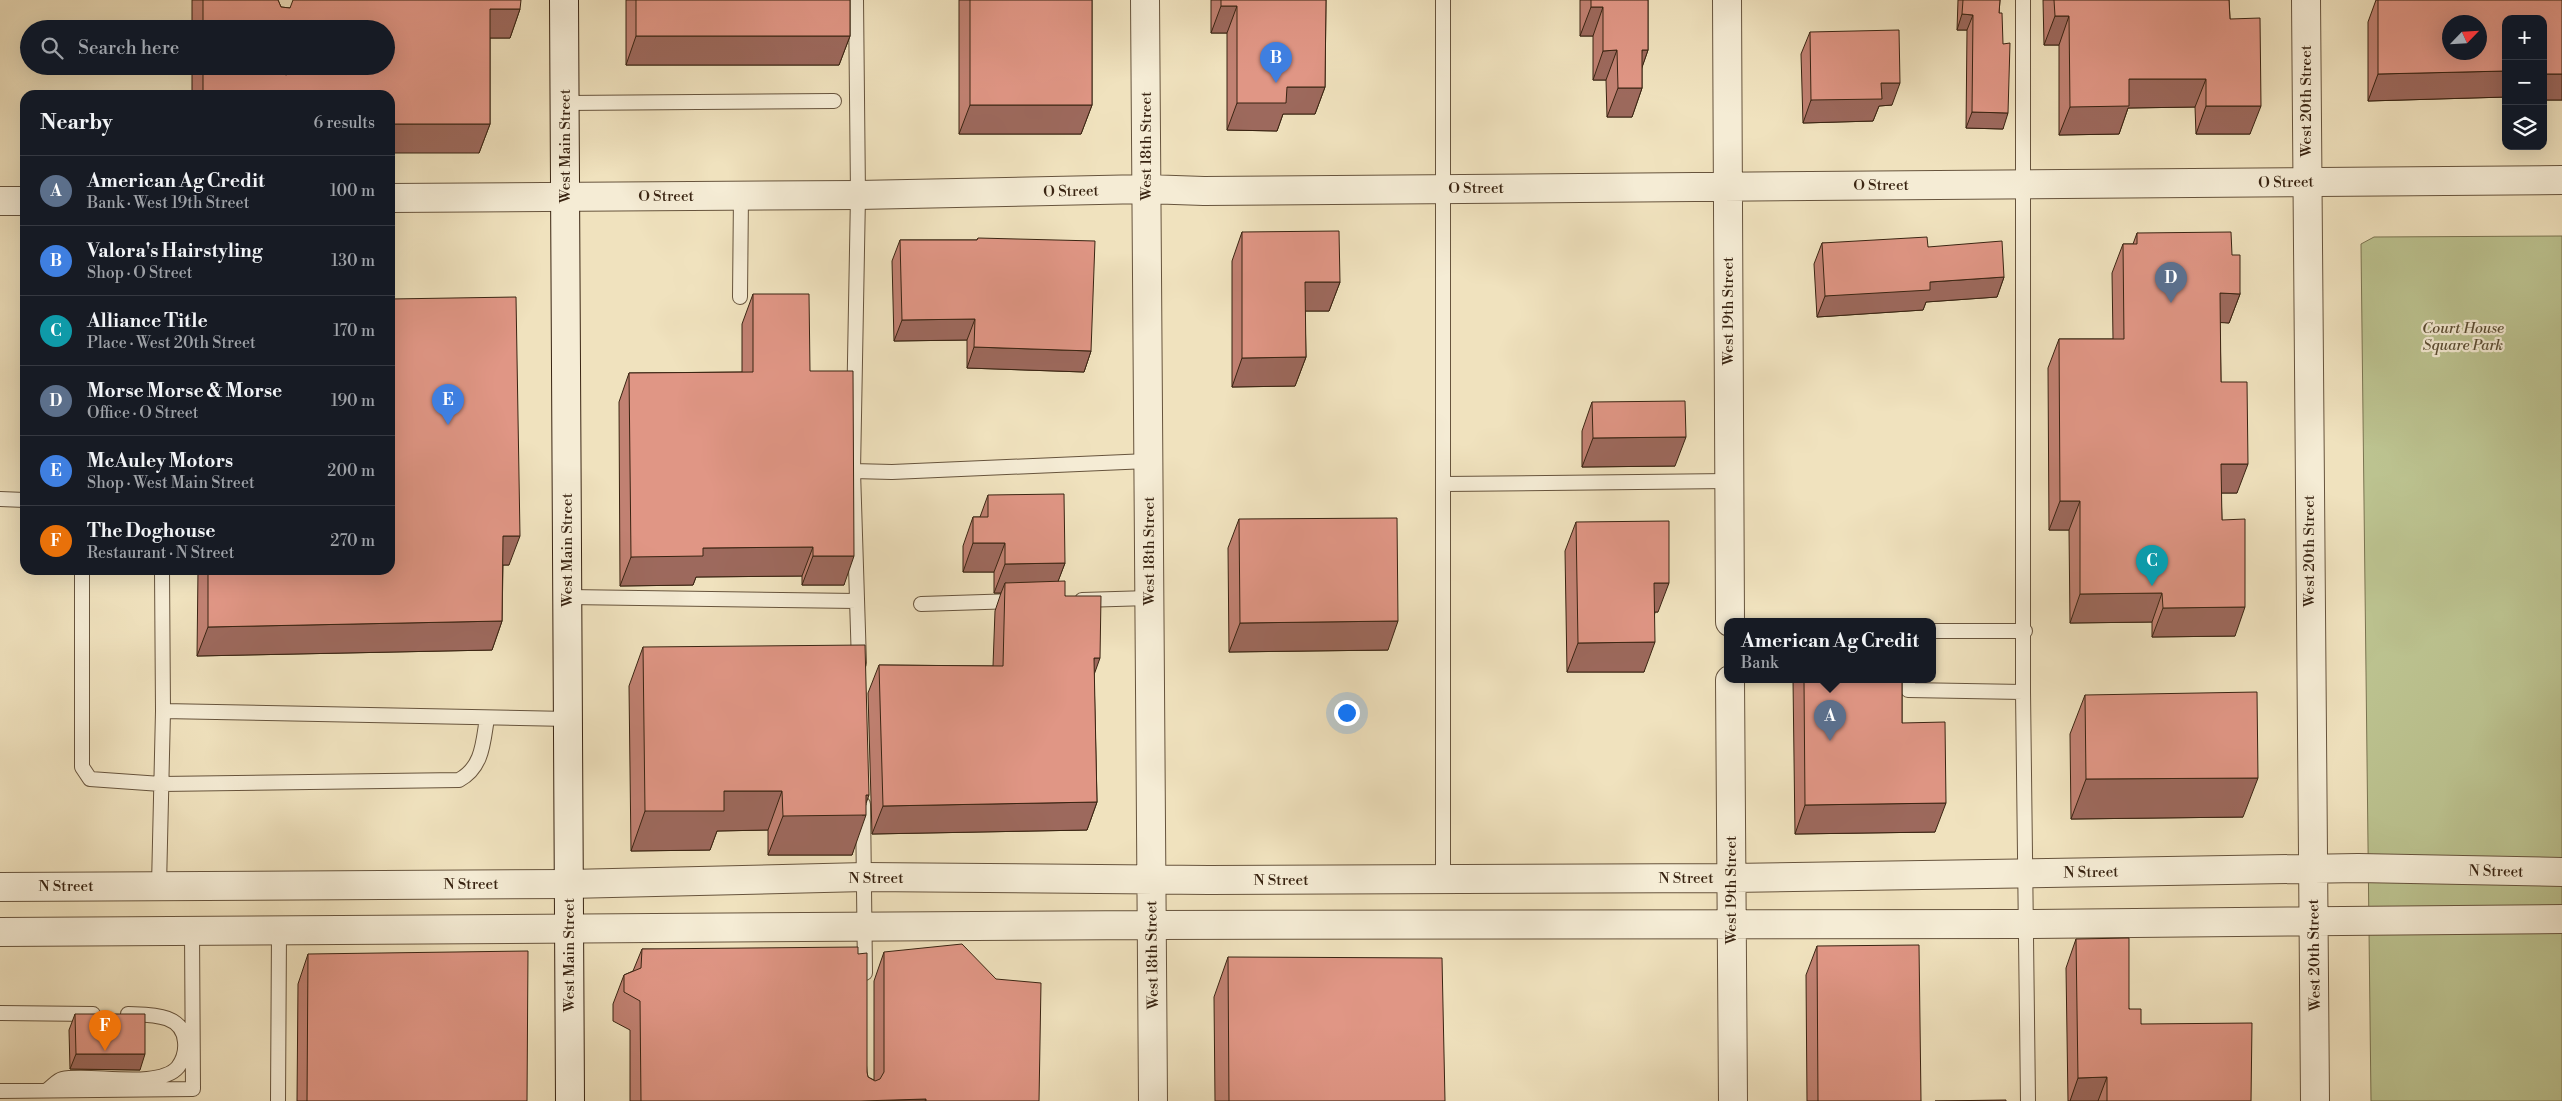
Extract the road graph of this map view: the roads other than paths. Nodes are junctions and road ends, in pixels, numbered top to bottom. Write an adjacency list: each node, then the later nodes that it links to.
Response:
1 (564, 0): 9 (street, West Main Street)
2 (856, 0): 17 (lane)
3 (1145, 0): 14 (street, West 18th Street)
4 (1443, 0): 15 (lane)
5 (1727, 0): 13 (street, West 19th Street)
6 (2023, 0): 12 (lane)
7 (2306, 0): 11 (street, West 20th Street)
8 (834, 101): 9 (lane)
9 (564, 102): 18 (street, West Main Street)
10 (2562, 180): 11 (street, O Street)
11 (2306, 182): 12 (street, O Street); 49 (street, West 20th Street)
12 (2024, 184): 13 (street, O Street); 39 (lane)
13 (1728, 186): 15 (street, O Street); 25 (street, West 19th Street)
14 (1146, 189): 15 (street, O Street); 17 (street, O Street); 23 (street, West 18th Street)
15 (1444, 189): 26 (lane)
16 (741, 195): 17 (street, O Street); 18 (street, O Street); 22 (lane)
17 (858, 195): 24 (lane)
18 (565, 196): 19 (street, O Street); 31 (street, West Main Street)
19 (395, 198)
20 (0, 201): 21 (street)
21 (20, 201)
22 (740, 297)
23 (1148, 461): 24 (lane); 32 (street, West 18th Street)
24 (853, 471): 34 (lane)
25 (1729, 480): 26 (lane); 37 (street, West 19th Street)
26 (1444, 484): 55 (lane)
27 (0, 499): 28 (lane)
28 (20, 500)
29 (82, 575): 47 (lane)
30 (162, 575): 44 (lane)
31 (568, 596): 34 (lane); 46 (street, West Main Street)
32 (1149, 598): 33 (lane); 54 (street, West 18th Street)
33 (1070, 600)
34 (857, 601): 40 (lane)
35 (1030, 601): 36 (lane)
36 (921, 604)
37 (1730, 618)
38 (1936, 630): 39 (lane)
39 (2025, 631): 43 (lane)
40 (860, 680)
41 (1730, 683): 53 (street, West 19th Street)
42 (1908, 683): 43 (lane)
43 (2024, 692): 51 (lane)
44 (163, 712): 45 (lane); 47 (lane)
45 (487, 718): 46 (lane); 47 (lane)
46 (568, 719): 56 (street, West Main Street)
47 (161, 784): 57 (lane)
48 (863, 788): 52 (lane)
49 (2312, 870): 50 (street, N Street); 51 (street, N Street); 60 (street, West 20th Street)
50 (2562, 872)
51 (2025, 873): 53 (street, N Street); 62 (lane)
52 (865, 877): 54 (street, N Street); 56 (street, N Street); 64 (lane)
53 (1731, 878): 55 (street, N Street); 61 (street, West 19th Street)
54 (1151, 879): 55 (street, N Street); 63 (street, West 18th Street)
55 (1443, 880)
56 (569, 884): 57 (street, N Street); 65 (street, West Main Street)
57 (159, 886): 58 (street, N Street)
58 (0, 887)
59 (2562, 919): 60 (street)
60 (2314, 922): 62 (street); 81 (street, West 20th Street)
61 (1731, 923): 62 (street); 63 (street); 79 (street, West 19th Street)
62 (2026, 924): 80 (lane)
63 (1152, 925): 64 (street); 78 (street, West 18th Street)
64 (864, 929): 65 (street); 69 (lane)
65 (569, 930): 67 (street); 77 (street, West Main Street)
66 (192, 931): 67 (street); 68 (street); 75 (lane)
67 (279, 931): 76 (lane)
68 (0, 932)
69 (865, 986)
70 (0, 1013): 71 (lane)
71 (93, 1014)
72 (112, 1014): 73 (lane)
73 (47, 1090): 74 (lane); 75 (lane)
74 (0, 1091)
75 (98, 1095)
76 (278, 1101)
77 (570, 1101)
78 (1153, 1101)
79 (1733, 1101)
80 (2028, 1101)
81 (2315, 1101)

